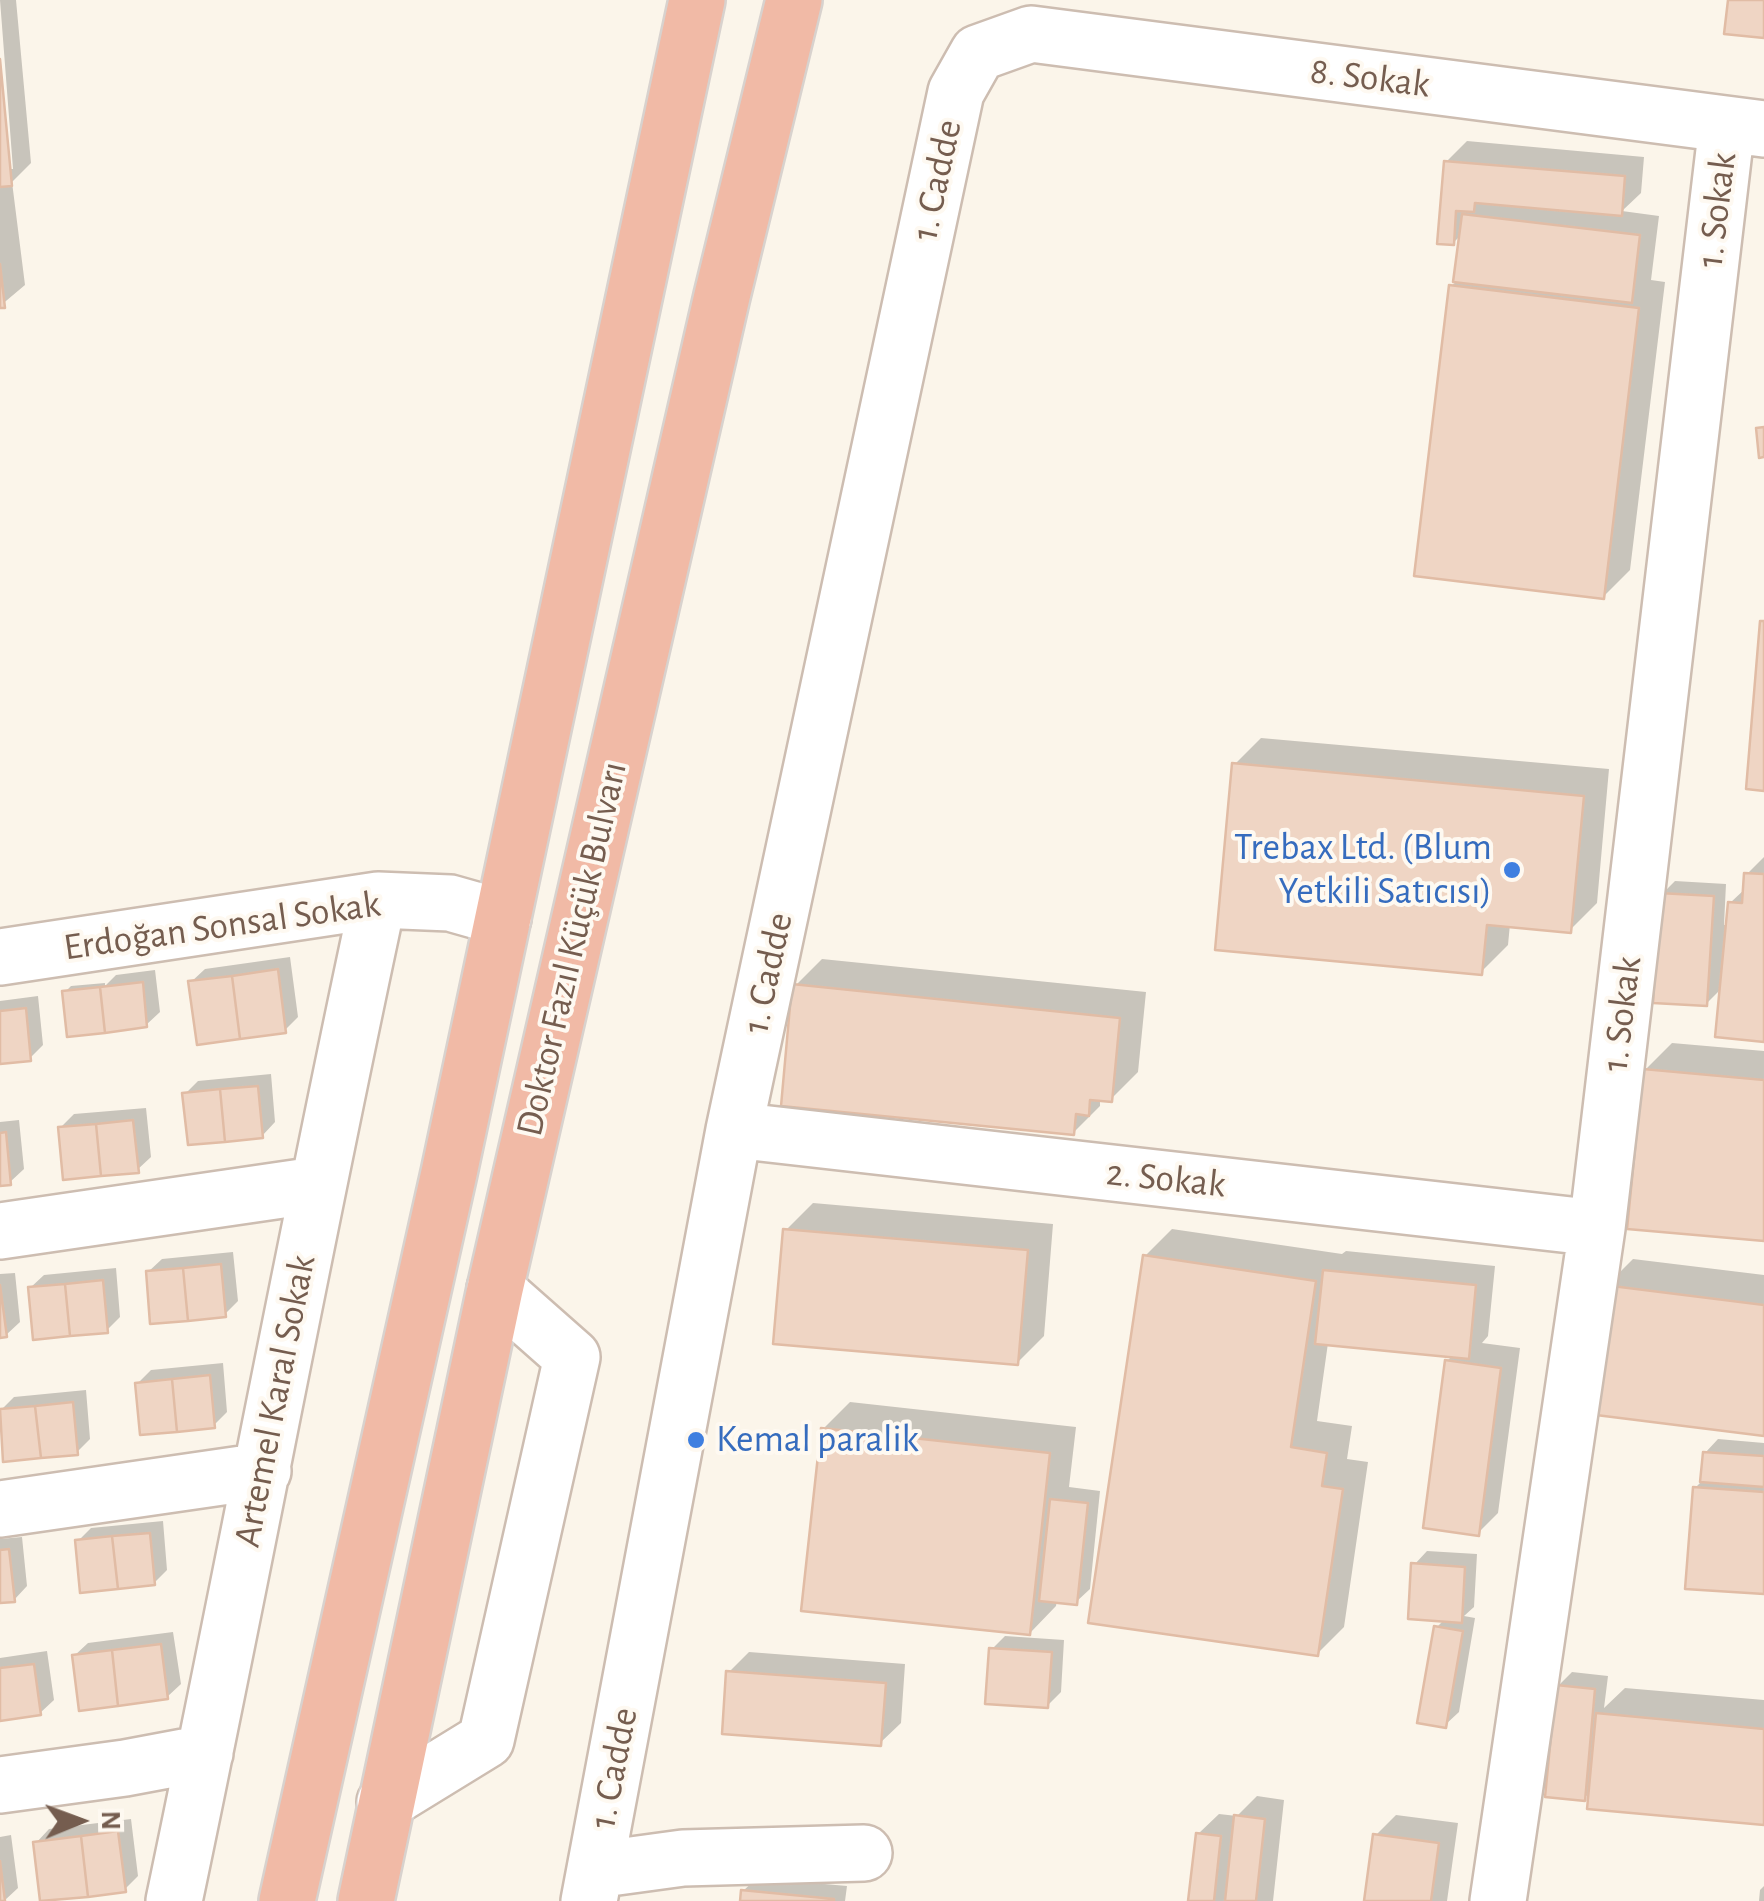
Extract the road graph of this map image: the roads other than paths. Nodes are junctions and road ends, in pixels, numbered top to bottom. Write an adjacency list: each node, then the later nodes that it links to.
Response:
1 (697, 0): 6 (highway, Doktor Fazıl Küçük Bulvarı)
2 (794, 0): 12 (highway, Doktor Fazıl Küçük Bulvarı)
3 (978, 53): 4 (street, 8. Sokak); 8 (street, 1. Cadde)
4 (1745, 127): 10 (street, 1. Sokak)
5 (378, 900): 6 (street, Erdoğan Sonsal Sokak); 7 (street, Erdoğan Sonsal Sokak); 9 (street, Artemel Karal Sokak)
6 (503, 918): 21 (highway, Doktor Fazıl Küçük Bulvarı)
7 (0, 957)
8 (734, 1130): 10 (street, 2. Sokak); 19 (street, 1. Cadde)
9 (316, 1185): 11 (street); 13 (street, Artemel Karal Sokak)
10 (1597, 1228): 23 (street, 1. Sokak)
11 (0, 1231)
12 (494, 1290): 17 (highway, Doktor Fazıl Küçük Bulvarı); 17 (street)
13 (263, 1471): 14 (street); 15 (street, Artemel Karal Sokak)
14 (0, 1509)
15 (205, 1753): 16 (street); 20 (street, Artemel Karal Sokak)
16 (0, 1784)
17 (386, 1802): 22 (highway, Doktor Fazıl Küçük Bulvarı)
18 (864, 1852): 19 (street)
19 (592, 1885)
20 (174, 1901)
21 (288, 1901)
22 (366, 1901)
23 (1498, 1901)

